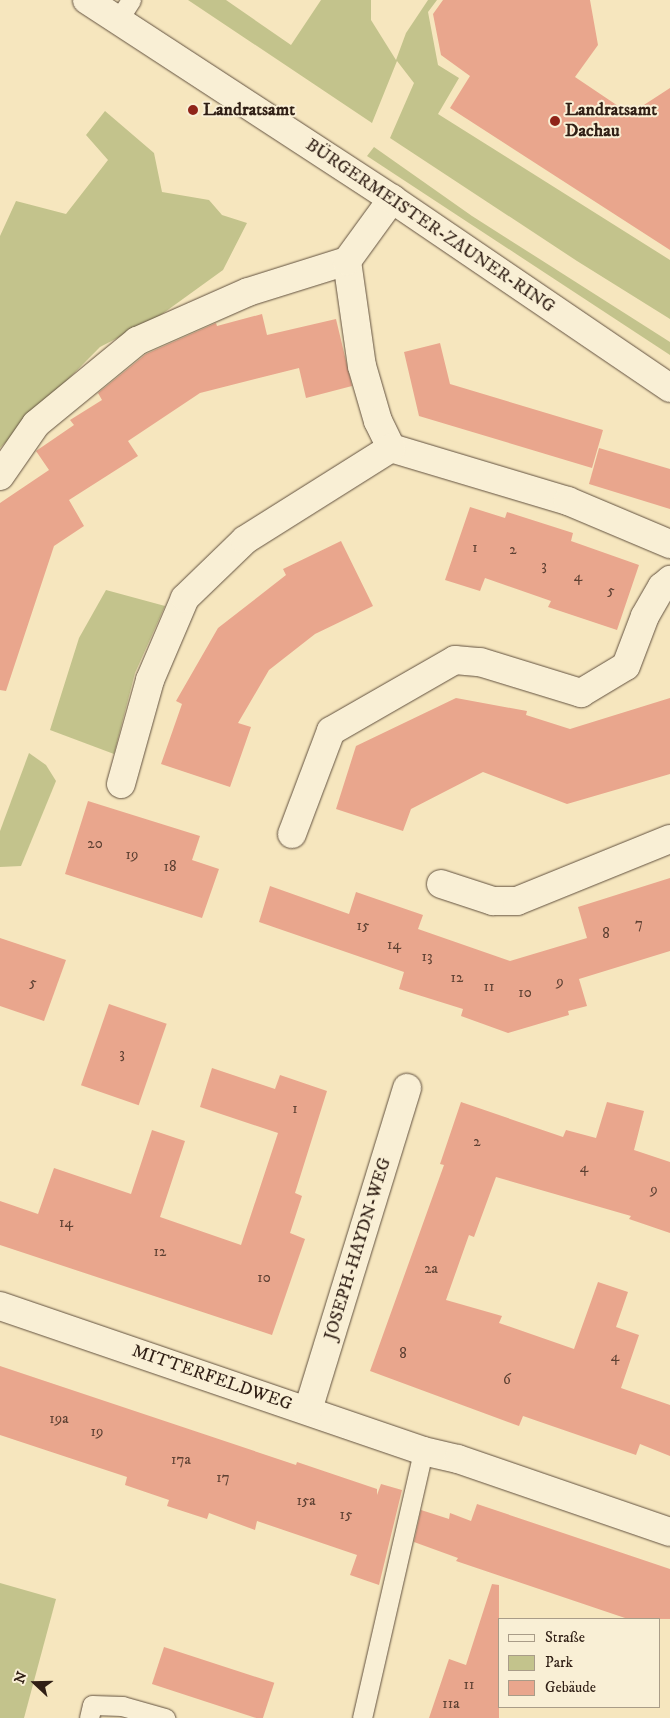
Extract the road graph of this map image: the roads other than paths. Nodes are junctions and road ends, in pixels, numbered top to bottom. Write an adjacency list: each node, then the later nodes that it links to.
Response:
1 (87, 0): 2 (street, BÜRGERMEISTER-ZAUNER-RING)
2 (124, 10): 3 (street, BÜRGERMEISTER-ZAUNER-RING)
3 (392, 198): 4 (street); 5 (street, BÜRGERMEISTER-ZAUNER-RING)
4 (347, 262): 6 (street); 7 (street)
5 (670, 388)
6 (391, 448): 8 (street); 10 (street)
7 (0, 476)
8 (670, 544)
9 (670, 580): 11 (street)
10 (121, 784)
11 (292, 834)
12 (670, 839): 13 (street)
13 (441, 884)
14 (407, 1088): 16 (street, JOSEPH-HAYDN-WEG)
15 (0, 1306): 16 (street, MITTERFELDWEG)
16 (308, 1410): 17 (street, MITTERFELDWEG)
17 (423, 1451): 18 (street, MITTERFELDWEG); 21 (lane)
18 (670, 1532)
19 (89, 1718): 20 (lane)
20 (165, 1718)
21 (362, 1718)

